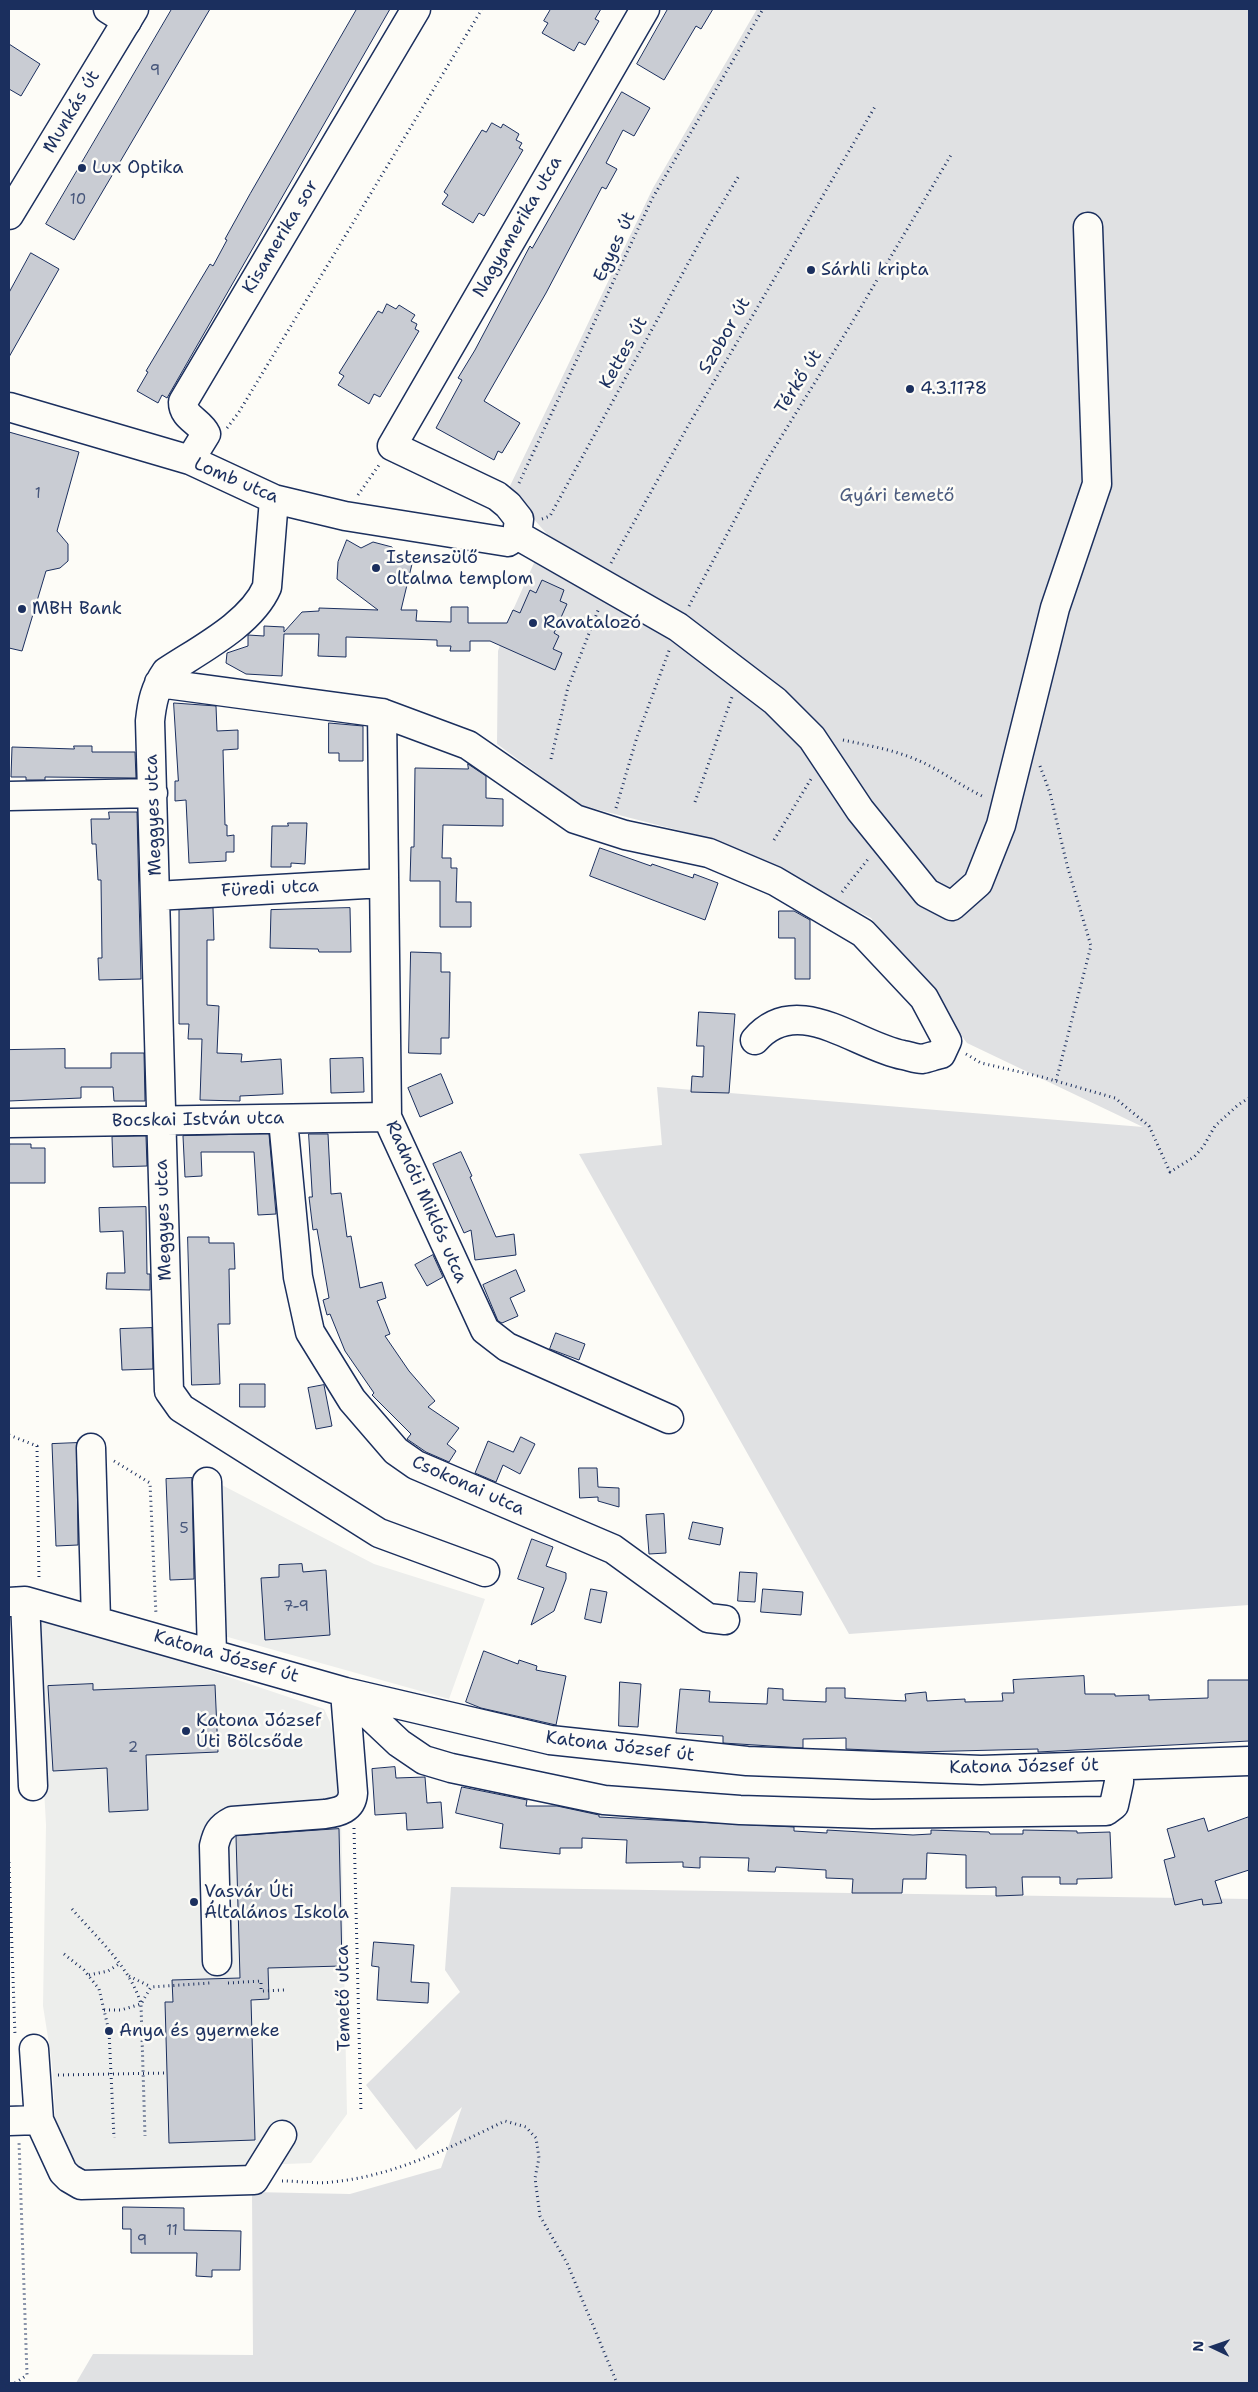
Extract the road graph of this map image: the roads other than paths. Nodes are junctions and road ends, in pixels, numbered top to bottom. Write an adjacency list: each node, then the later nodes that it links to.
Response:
1 (416, 9): 7 (street, Kisamerika sor)
2 (645, 9): 9 (street, Nagyamerika utca)
3 (123, 13): 4 (street, Munkás út)
4 (9, 215)
5 (1088, 228): 9 (street)
6 (9, 407): 7 (street, Lomb utca)
7 (190, 460): 8 (street, Lomb utca)
8 (274, 499): 9 (street, Lomb utca); 10 (street, Meggyes utca)
9 (510, 527)
10 (159, 682): 11 (street); 12 (street, Meggyes utca)
11 (382, 714): 14 (street, Radnóti Miklós utca); 16 (street)
12 (154, 793): 13 (street); 15 (street, Meggyes utca)
13 (9, 796)
14 (383, 882): 15 (street, Füredi utca); 17 (street, Radnóti Miklós utca)
15 (156, 896): 18 (street, Meggyes utca)
16 (755, 1040)
17 (387, 1117): 19 (street, Bocskai István utca); 21 (street, Radnóti Miklós utca)
18 (161, 1120): 19 (street, Bocskai István utca); 20 (street, Bocskai István utca); 24 (street, Meggyes utca)
19 (283, 1120): 27 (street, Csokonai utca)
20 (9, 1123)
21 (669, 1419)
22 (91, 1448): 26 (street)
23 (207, 1482): 28 (street)
24 (485, 1572)
25 (24, 1595): 26 (street, Katona József út); 32 (street)
26 (96, 1620): 28 (street, Katona József út)
27 (724, 1620)
28 (212, 1653): 29 (street, Katona József út)
29 (345, 1692): 31 (street, Katona József út); 31 (street); 33 (street)
30 (1249, 1762): 31 (street, Katona József út)
31 (1118, 1766)
32 (33, 1786)
33 (217, 1976)
34 (25, 2045): 35 (street)
35 (22, 2120): 36 (street)
36 (282, 2135)

